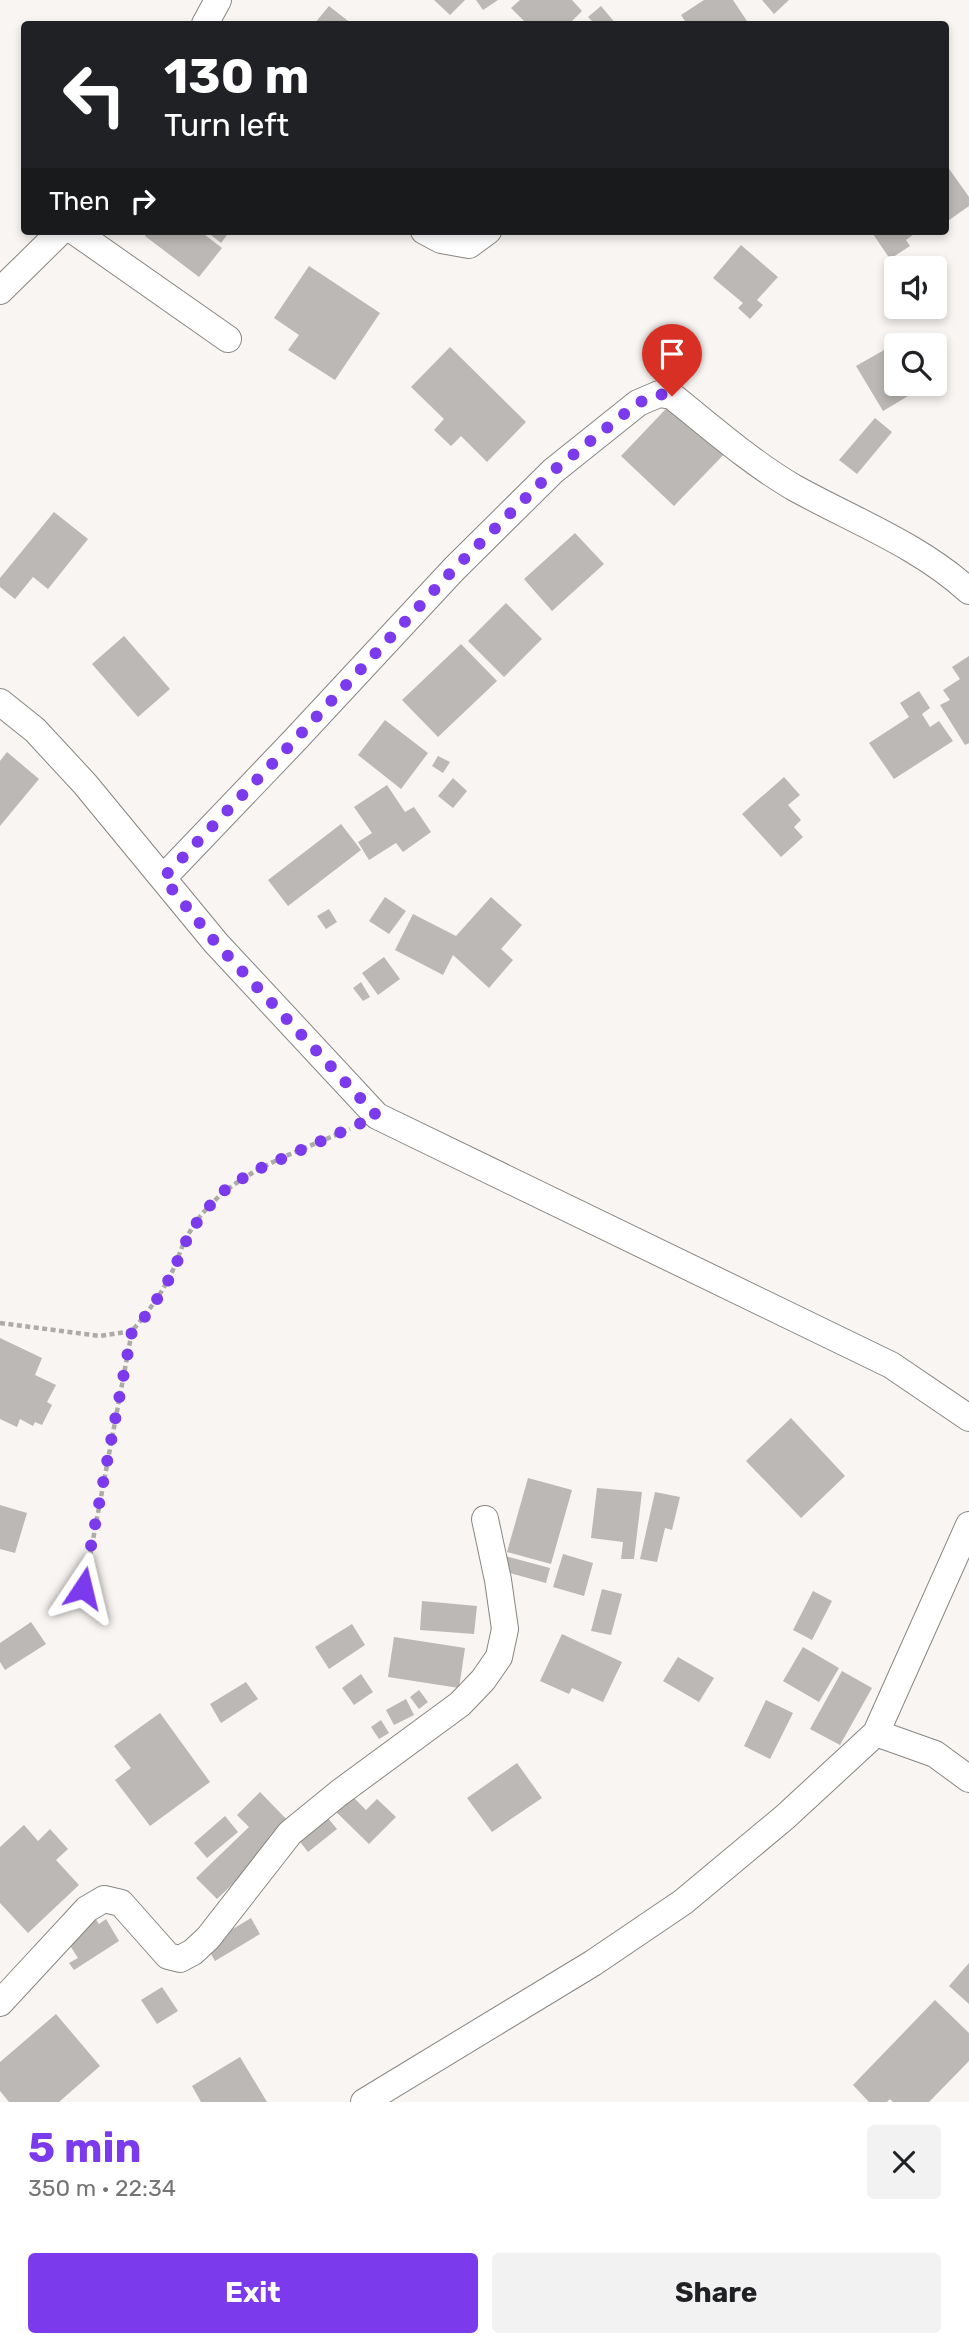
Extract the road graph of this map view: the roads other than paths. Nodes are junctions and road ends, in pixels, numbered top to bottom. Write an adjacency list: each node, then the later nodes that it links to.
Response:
1 (218, 0): 2 (street)
2 (207, 21)
3 (57, 235): 7 (street)
4 (80, 235): 8 (street)
5 (432, 235): 6 (street)
6 (483, 235)
7 (0, 291)
8 (228, 339)
9 (969, 592): 11 (street)
10 (0, 702): 11 (street)
11 (163, 878): 12 (street)
12 (965, 1408)
13 (485, 1519): 17 (street)
14 (969, 1525): 15 (street)
15 (876, 1732): 16 (street); 18 (street)
16 (969, 1779)
17 (0, 2003)
18 (363, 2102)

